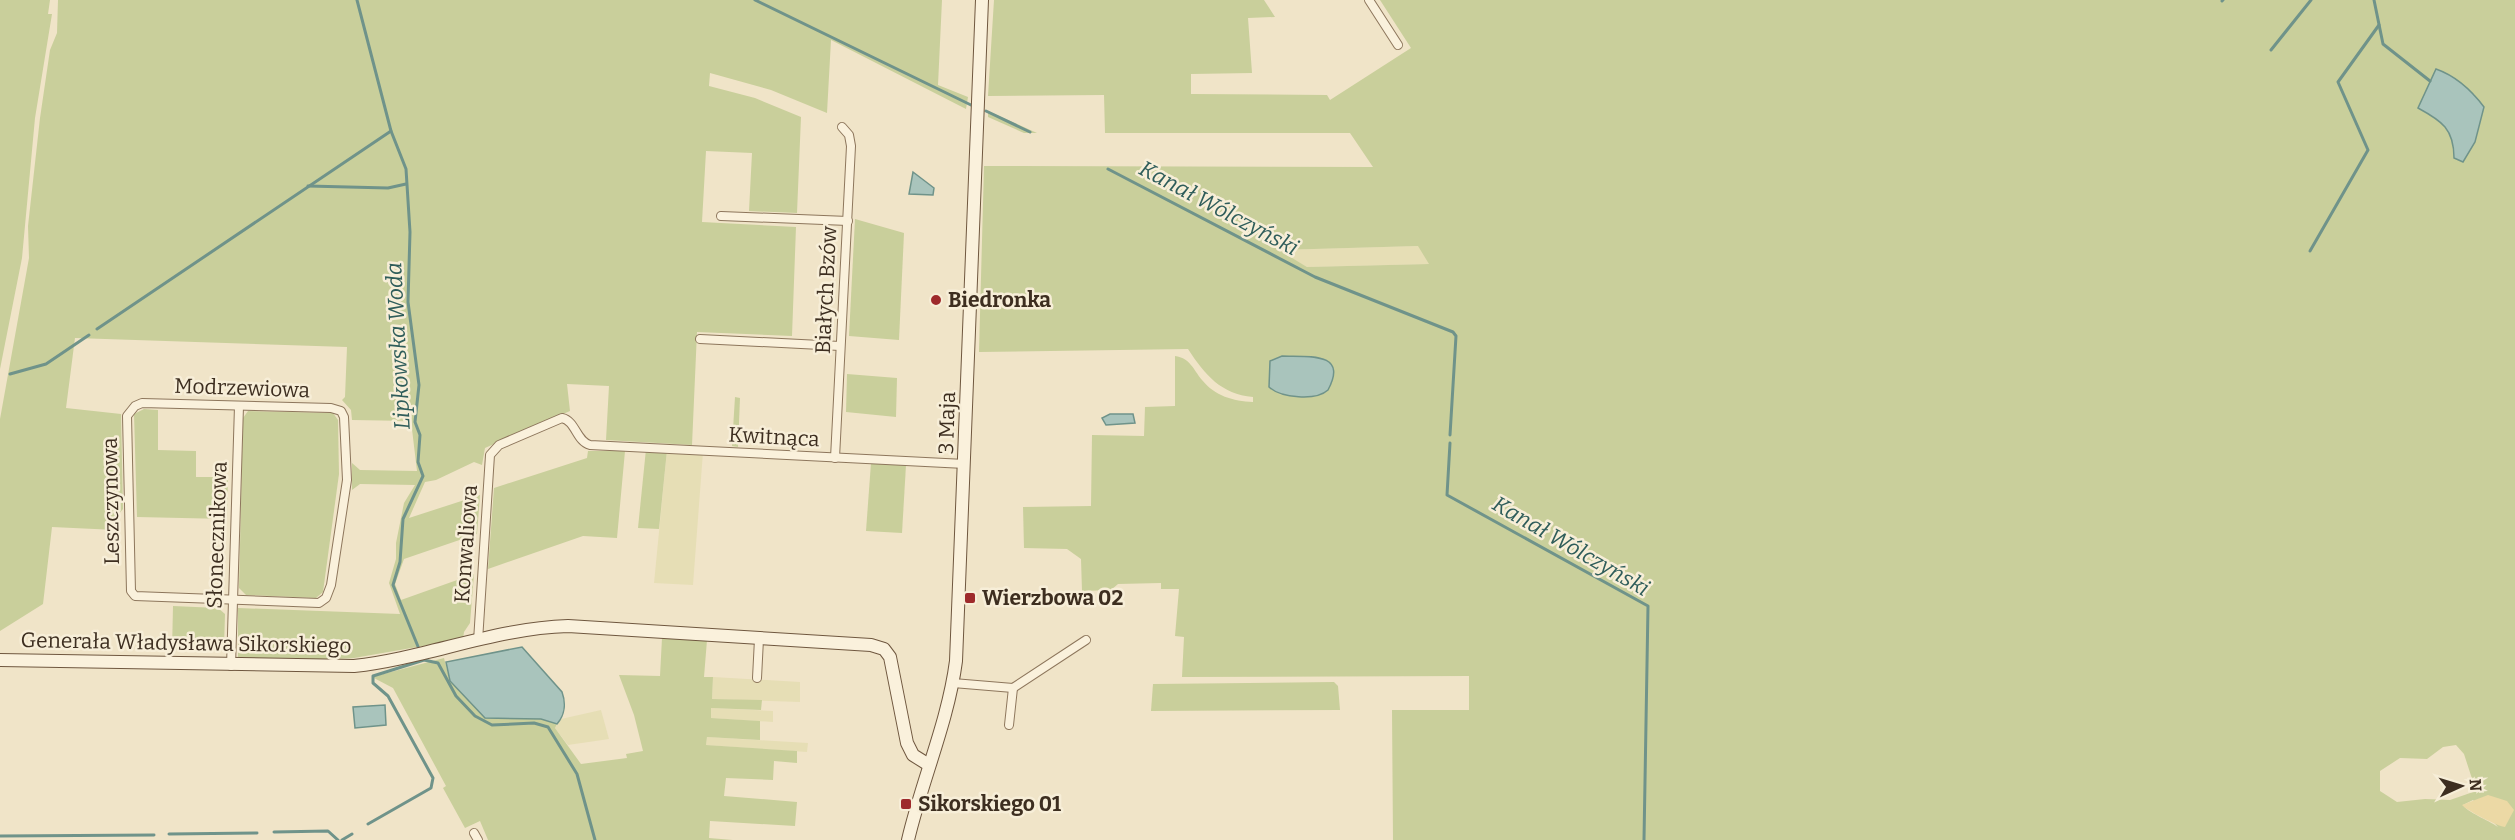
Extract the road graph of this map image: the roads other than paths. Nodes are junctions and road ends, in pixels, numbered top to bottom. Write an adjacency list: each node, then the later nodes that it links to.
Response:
1 (982, 0): 13 (main road, 3 Maja)
2 (1369, 0): 3 (street)
3 (1398, 45)
4 (842, 127): 6 (street, Białych Bzów)
5 (721, 216): 6 (street)
6 (848, 221): 8 (street, Białych Bzów)
7 (700, 339): 8 (street)
8 (840, 346): 12 (street, Białych Bzów)
9 (135, 406): 10 (street, Modrzewiowa); 14 (street, Leszczynowa)
10 (239, 406): 14 (street, Słonecznikowa); 14 (street, Modrzewiowa)
11 (492, 449): 12 (street, Kwitnąca); 17 (street, Konwaliowa)
12 (835, 458): 13 (street, Kwitnąca)
13 (966, 464): 21 (main road, 3 Maja)
14 (233, 601): 19 (street, Słonecznikowa)
15 (759, 639): 17 (main road, Generała Władysława Sikorskiego); 20 (street); 24 (main road, Generała Władysława Sikorskiego)
16 (1086, 640): 22 (street)
17 (478, 641): 19 (main road, Generała Władysława Sikorskiego)
18 (0, 660): 19 (main road, Generała Władysława Sikorskiego)
19 (231, 666)
20 (757, 678)
21 (953, 683): 22 (street); 24 (main road, 3 Maja)
22 (1013, 688): 23 (street)
23 (1010, 724)
24 (929, 765): 25 (main road, 3 Maja)
25 (909, 840)

